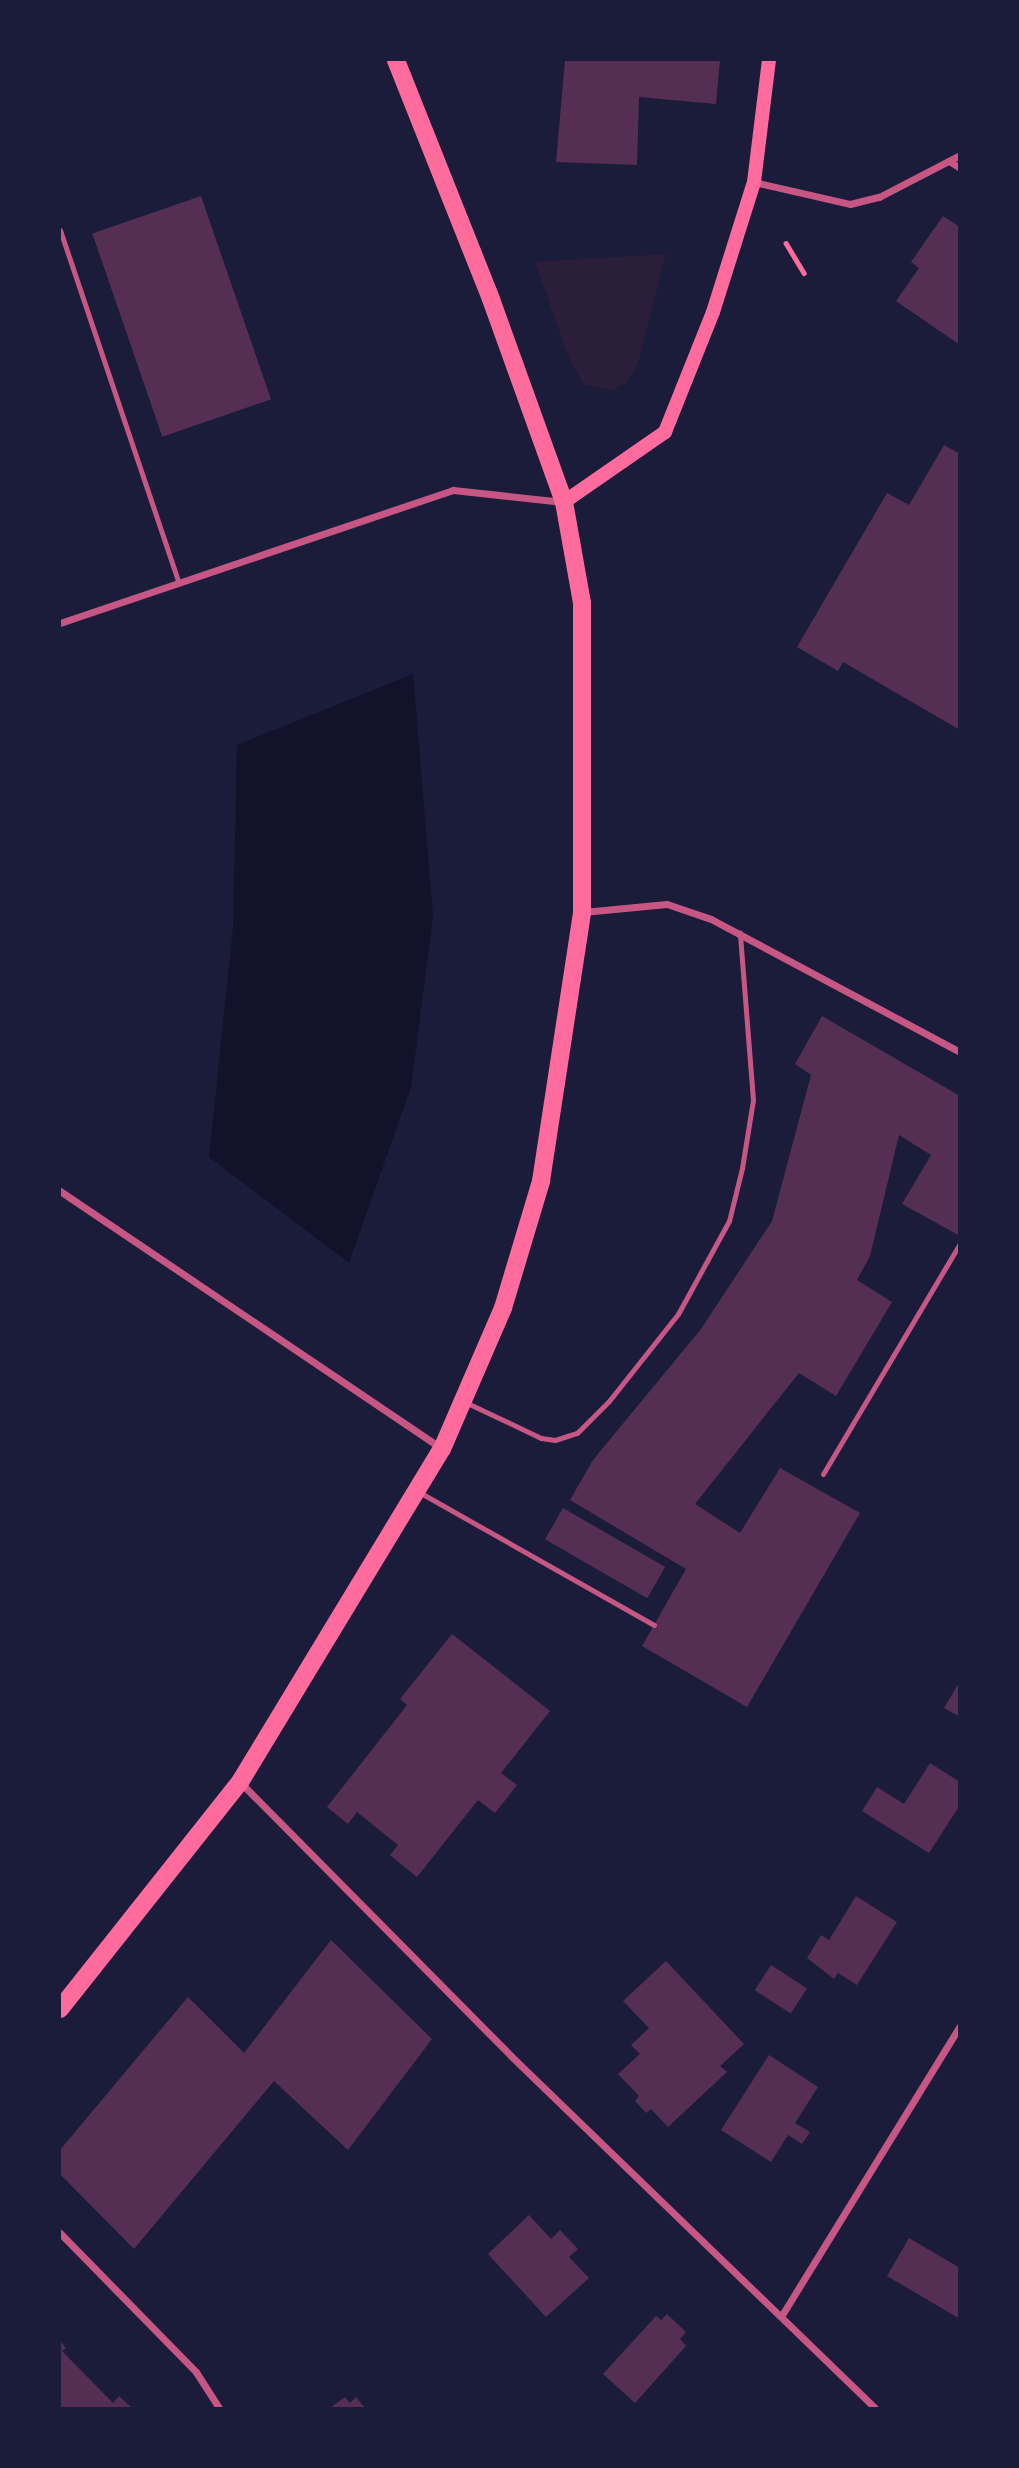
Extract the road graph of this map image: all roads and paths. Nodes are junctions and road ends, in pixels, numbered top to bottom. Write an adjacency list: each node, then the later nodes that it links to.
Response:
1 (396, 60): 10 (main road)
2 (769, 60): 6 (main road)
3 (960, 155): 4 (street)
4 (949, 161): 5 (street); 6 (street)
5 (960, 168)
6 (754, 182): 10 (main road)
7 (60, 230): 11 (lane)
8 (786, 243): 9 (path)
9 (804, 273)
10 (564, 502): 11 (street); 13 (main road)
11 (179, 583): 12 (street)
12 (60, 623)
13 (582, 912): 14 (street); 18 (main road)
14 (740, 933): 15 (street); 18 (lane)
15 (960, 1052)
16 (60, 1191): 19 (street)
17 (960, 1243): 20 (lane)
18 (465, 1402): 19 (main road)
19 (442, 1448): 21 (main road)
20 (823, 1474)
21 (417, 1490): 22 (lane); 23 (main road)
22 (654, 1625)
23 (240, 1782): 24 (main road); 27 (street)
24 (60, 2009)
25 (960, 2026): 27 (street)
26 (60, 2233): 28 (street)
27 (782, 2315): 29 (street)
28 (219, 2409)
29 (875, 2409)

